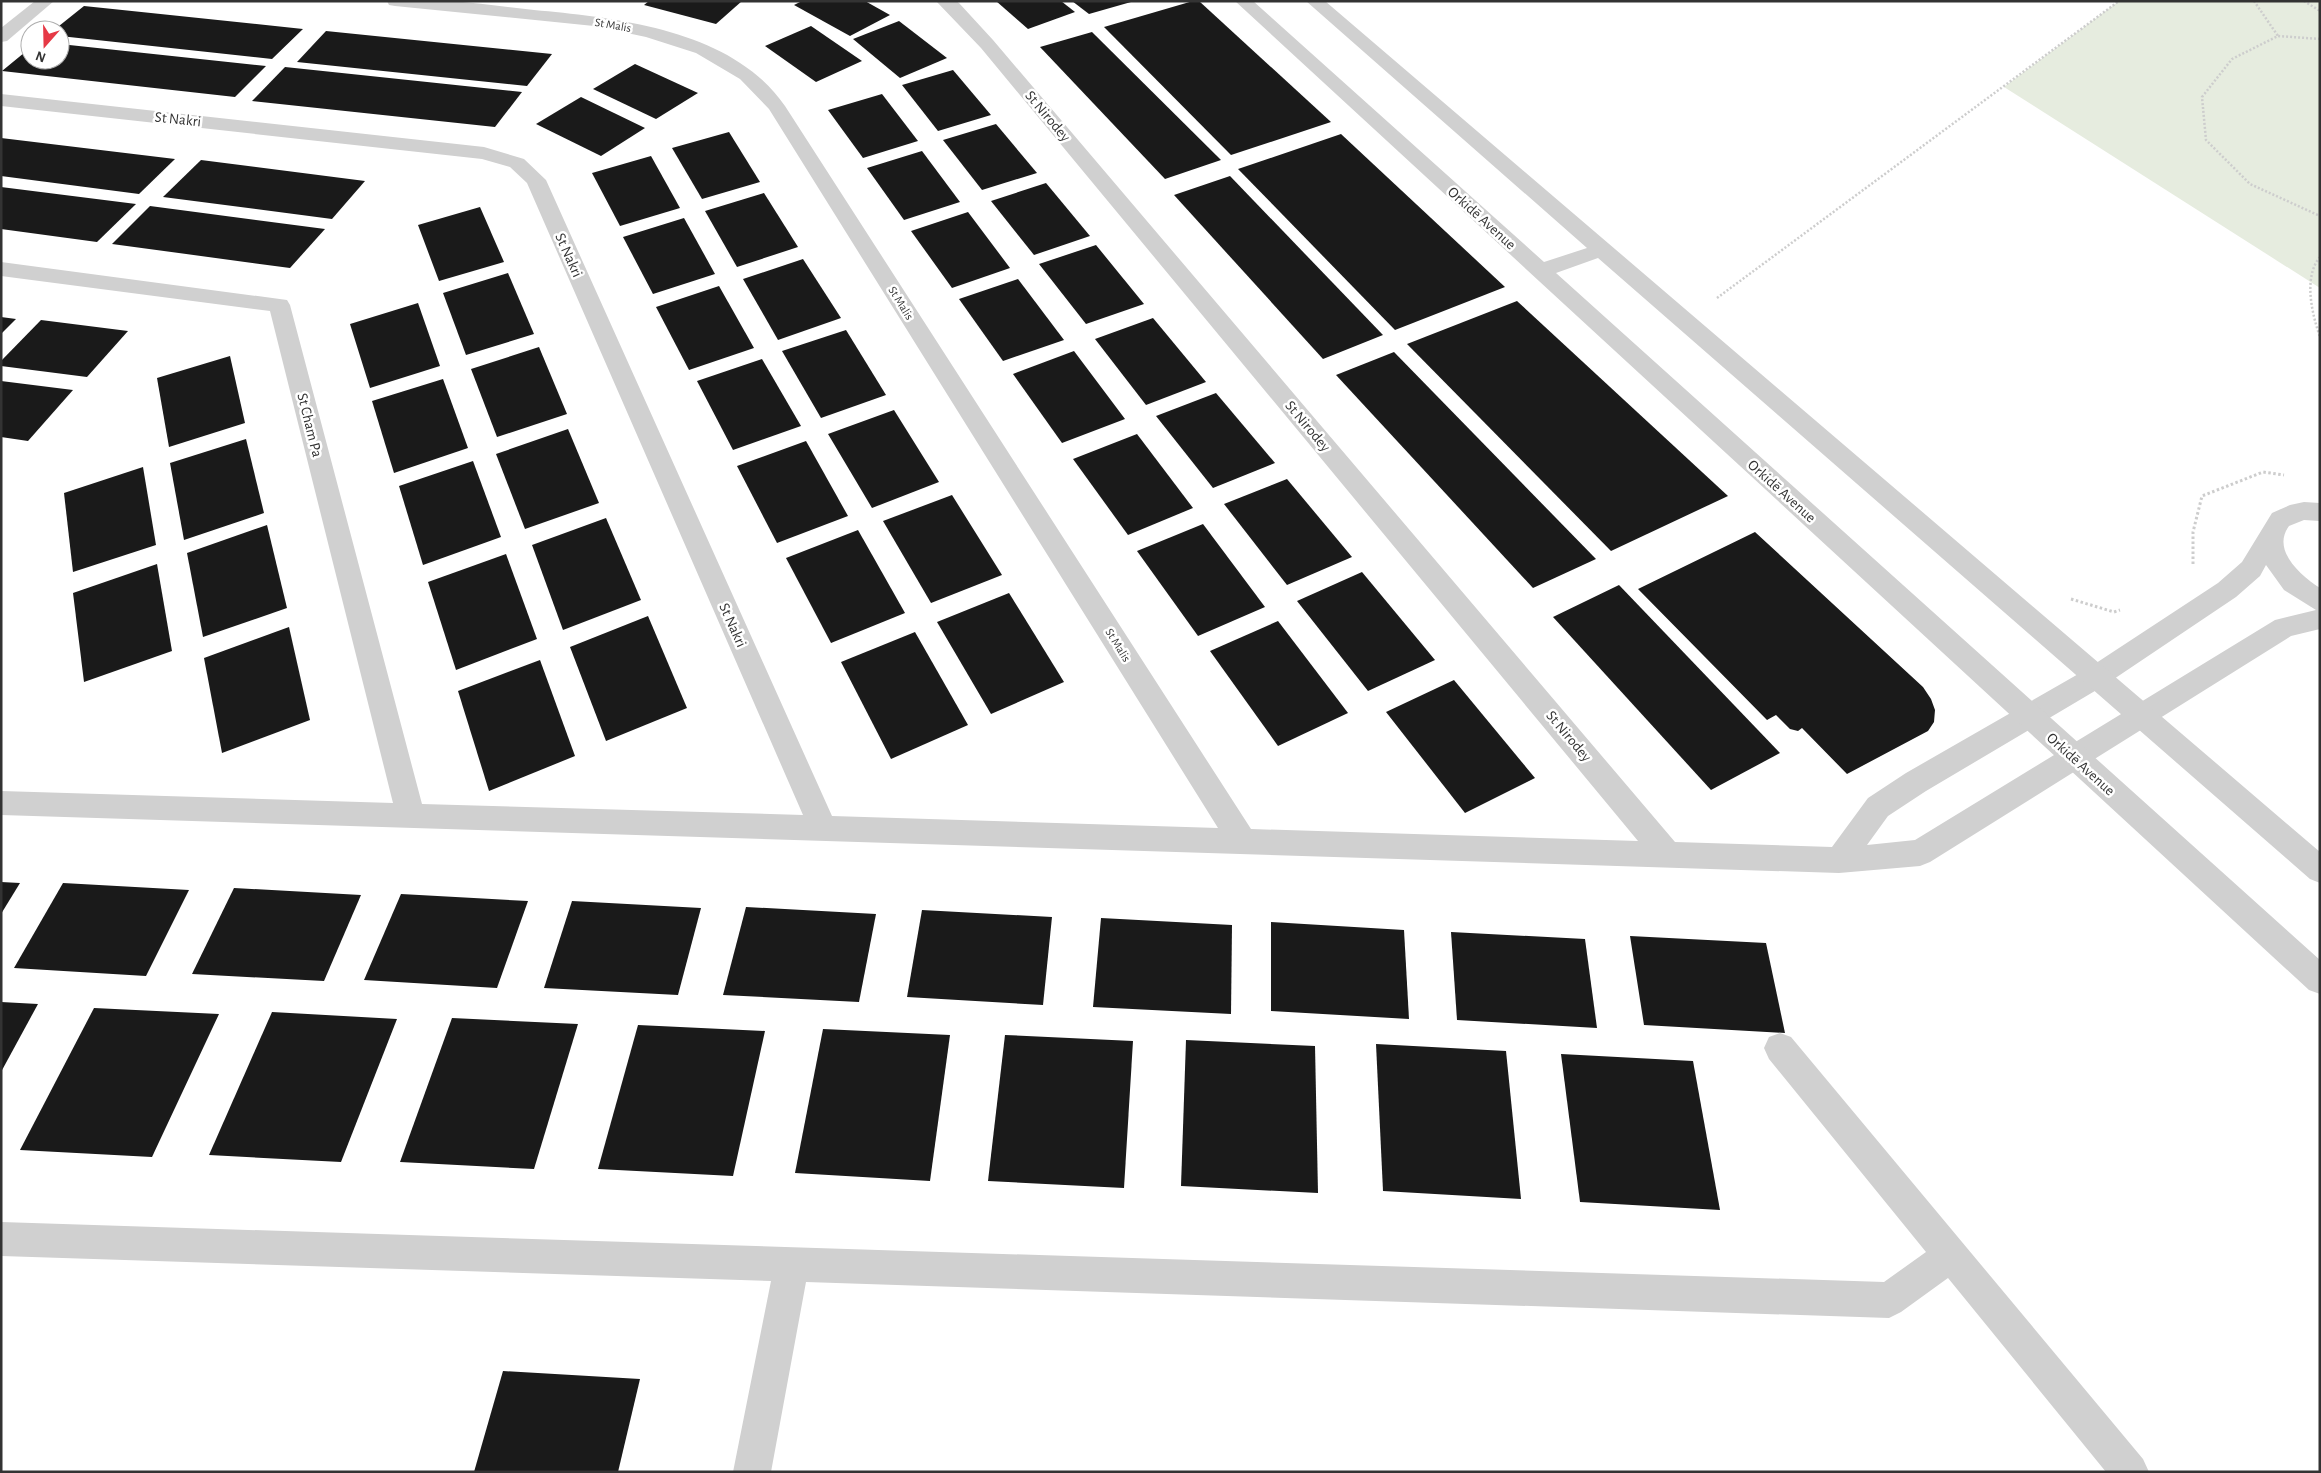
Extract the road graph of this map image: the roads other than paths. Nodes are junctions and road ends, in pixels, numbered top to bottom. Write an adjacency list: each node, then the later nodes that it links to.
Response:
1 (46, 1): 6 (street)
2 (395, 1): 22 (street, St Malis)
3 (944, 1): 23 (street, St Nirodey)
4 (1244, 1): 10 (street, Orkidē Avenue)
5 (1314, 1): 8 (street)
6 (1, 37)
7 (1, 100): 21 (street, St Nakri)
8 (1602, 250): 10 (street); 15 (street)
9 (1, 269): 20 (street, St Cham Pa)
10 (1540, 271): 16 (street, Orkidē Avenue)
11 (2320, 512): 12 (street)
12 (2270, 536): 13 (street); 15 (street)
13 (2320, 601)
14 (2320, 619): 17 (street)
15 (2096, 677): 16 (street); 17 (street)
16 (2029, 716): 18 (street, Orkidē Avenue); 24 (street)
17 (2142, 717): 18 (street); 25 (street)
18 (2074, 758): 24 (street); 26 (street, Orkidē Avenue)
19 (1, 803): 20 (street)
20 (411, 816): 21 (street)
21 (823, 829): 22 (street)
22 (1243, 842): 23 (street)
23 (1668, 855): 24 (street)
24 (1839, 860)
25 (2320, 870)
26 (2320, 980)
27 (1780, 1048): 29 (street)
28 (1, 1239): 30 (street)
29 (1951, 1255): 30 (street); 32 (street)
30 (792, 1264): 31 (street)
31 (752, 1472)
32 (2130, 1472)

